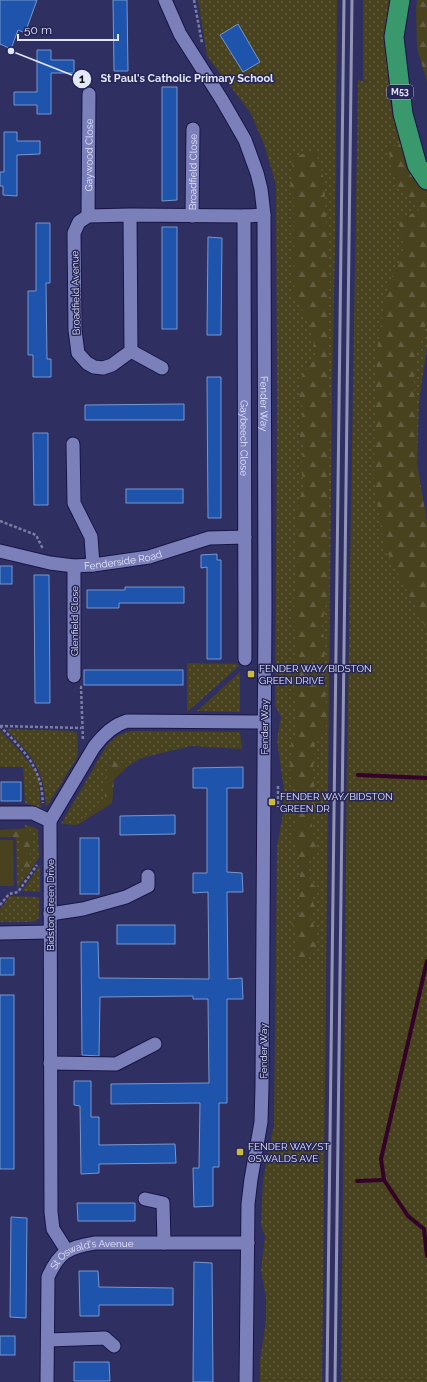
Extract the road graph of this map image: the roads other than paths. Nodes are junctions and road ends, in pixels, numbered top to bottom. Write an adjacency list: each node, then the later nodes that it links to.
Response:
1 (165, 0): 7 (street, Fender Way)
2 (400, 0): 5 (highway, M53)
3 (89, 94): 8 (street, Gaywood Close)
4 (193, 129): 9 (street, Broadfield Close)
5 (427, 180)
6 (130, 215): 8 (street); 9 (street); 11 (street)
7 (264, 215): 10 (street); 19 (street, Fender Way)
8 (88, 216): 11 (street, Broadfield Avenue)
9 (192, 216): 10 (street)
10 (244, 216): 14 (street, Gaybeech Close)
11 (130, 350): 12 (street)
12 (162, 368)
13 (73, 444): 16 (street)
14 (245, 537): 16 (street, Fenderside Road); 18 (street, Gaybeech Close)
15 (0, 551): 17 (street, Fenderside Road)
16 (93, 565): 17 (street, Fenderside Road)
17 (74, 566): 21 (street, Glenfield Close)
18 (246, 607): 19 (street); 20 (street, Gaybeech Close)
19 (265, 608): 22 (street, Fender Way)
20 (245, 659)
21 (74, 676)
22 (264, 722): 24 (street); 32 (street, Fender Way)
23 (0, 813): 24 (street)
24 (50, 820): 26 (street, Bidston Green Drive)
25 (148, 876): 26 (street)
26 (50, 914): 27 (street, Bidston Green Drive)
27 (50, 932): 28 (street); 30 (street, Bidston Green Drive)
28 (0, 933)
29 (155, 1044): 30 (street)
30 (50, 1063): 34 (street, Bidston Green Drive)
31 (146, 1199): 33 (street)
32 (248, 1242): 33 (street, St Oswald's Avenue); 38 (street, Fender Way)
33 (164, 1243): 34 (street, St Oswald's Avenue)
34 (66, 1251): 35 (street, St Oswald's Avenue)
35 (48, 1340): 36 (street); 37 (street, St Oswald's Avenue)
36 (114, 1346)
37 (47, 1382)
38 (246, 1382)

